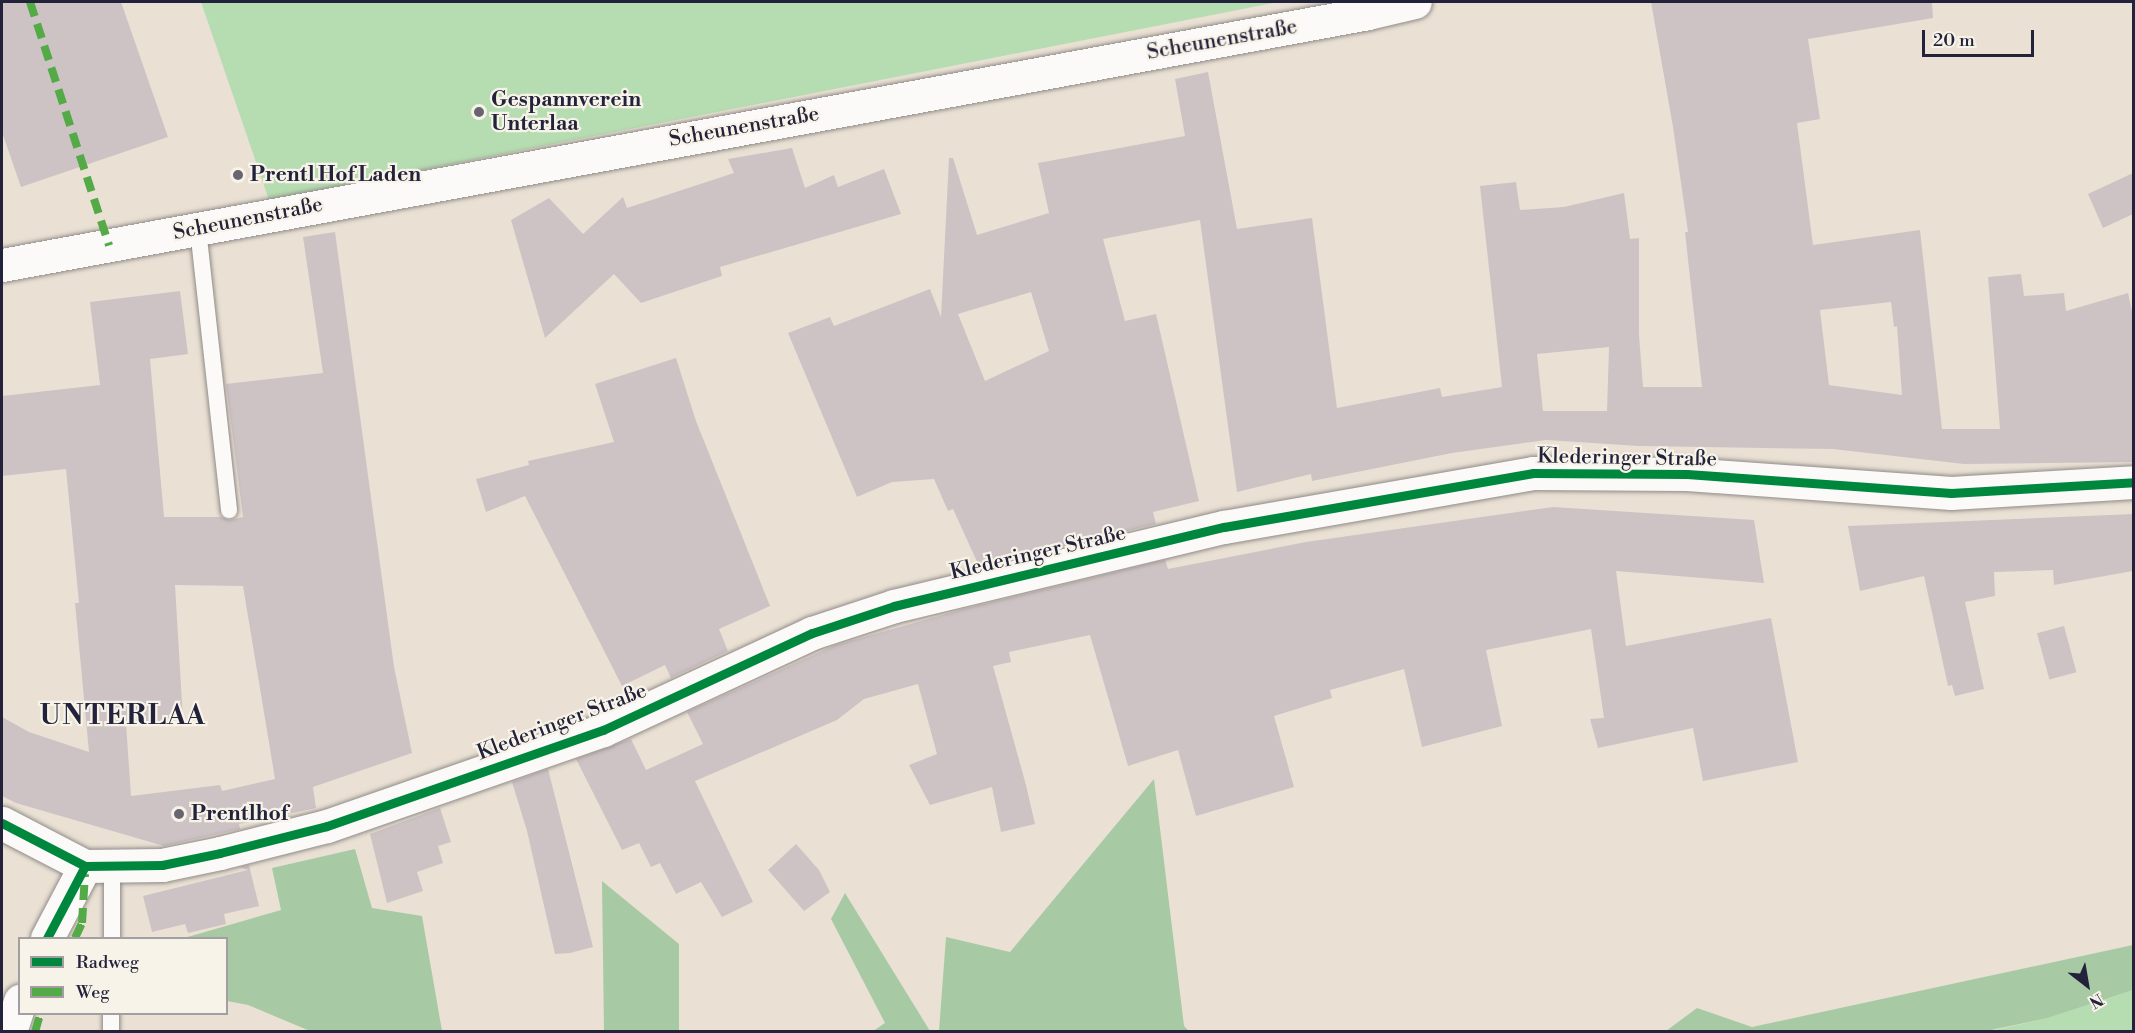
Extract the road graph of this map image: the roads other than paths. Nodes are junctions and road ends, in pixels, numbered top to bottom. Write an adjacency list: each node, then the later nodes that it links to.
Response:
1 (1415, 2): 2 (street, Scheunenstraße)
2 (198, 228): 3 (street, Scheunenstraße); 5 (lane)
3 (2, 265)
4 (2133, 482): 7 (street, Klederinger Straße)
5 (229, 510)
6 (2, 822): 7 (street)
7 (99, 866): 8 (street); 9 (lane)
8 (48, 937)
9 (112, 937)
10 (18, 1007): 12 (street)
11 (111, 1015): 13 (lane)
12 (10, 1032)
13 (111, 1032)

